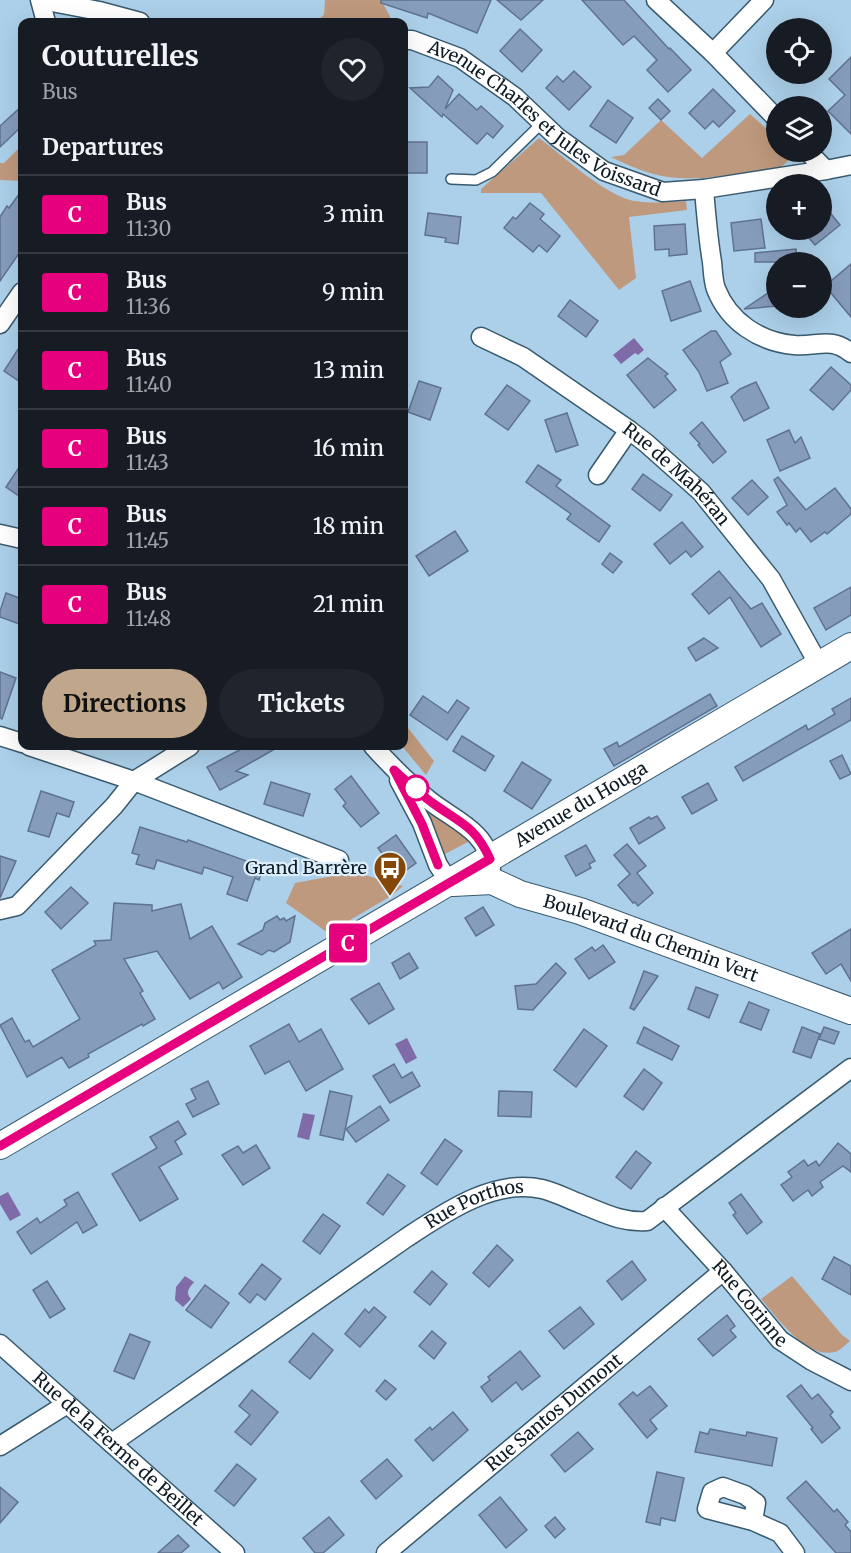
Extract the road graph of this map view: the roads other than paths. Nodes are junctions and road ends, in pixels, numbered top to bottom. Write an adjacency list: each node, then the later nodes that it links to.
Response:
1 (40, 0): 4 (street); 5 (street)
2 (656, 0): 7 (street)
3 (764, 0): 7 (street)
4 (45, 18)
5 (126, 18)
6 (408, 40): 9 (street, Avenue Charles et Jules Voissard)
7 (713, 53): 8 (street)
8 (766, 108)
9 (542, 123): 13 (lane); 14 (street, Avenue Charles et Jules Voissard)
10 (818, 162): 12 (street)
11 (851, 165): 12 (street, Avenue Charles et Jules Voissard)
12 (826, 170): 14 (street, Avenue Charles et Jules Voissard)
13 (450, 179)
14 (704, 189): 18 (street)
15 (18, 298): 16 (street)
16 (0, 324)
17 (481, 337): 19 (street, Rue de Mahéran)
18 (851, 353)
19 (629, 430): 20 (street); 24 (street, Rue de Mahéran)
20 (598, 475)
21 (0, 534): 22 (street)
22 (18, 538)
23 (851, 646): 24 (main road, Avenue du Houga)
24 (819, 665): 33 (main road, Avenue du Houga)
25 (0, 736): 26 (street)
26 (18, 742)
27 (41, 750): 31 (street)
28 (183, 750): 31 (street)
29 (376, 750): 30 (street)
30 (394, 770): 33 (street); 34 (street)
31 (134, 781): 32 (street); 35 (street)
32 (339, 860)
33 (491, 870): 34 (main road, Avenue du Houga); 36 (main road, Boulevard du Chemin Vert)
34 (450, 883): 38 (main road, Avenue du Houga)
35 (0, 910)
36 (851, 1011)
37 (851, 1068): 39 (street, Rue Porthos)
38 (0, 1146)
39 (664, 1207): 40 (street, Rue Corinne); 44 (street, Rue Porthos)
40 (723, 1271): 42 (street, Rue Corinne); 48 (street, Rue Santos Dumont)
41 (0, 1344): 43 (street, Rue de la Ferme de Beillet)
42 (850, 1379)
43 (68, 1404): 44 (street, Rue de la Ferme de Beillet); 45 (street)
44 (112, 1443): 47 (street, Rue de la Ferme de Beillet)
45 (0, 1446)
46 (753, 1521): 49 (street)
47 (235, 1553)
48 (386, 1553)
49 (795, 1553)

